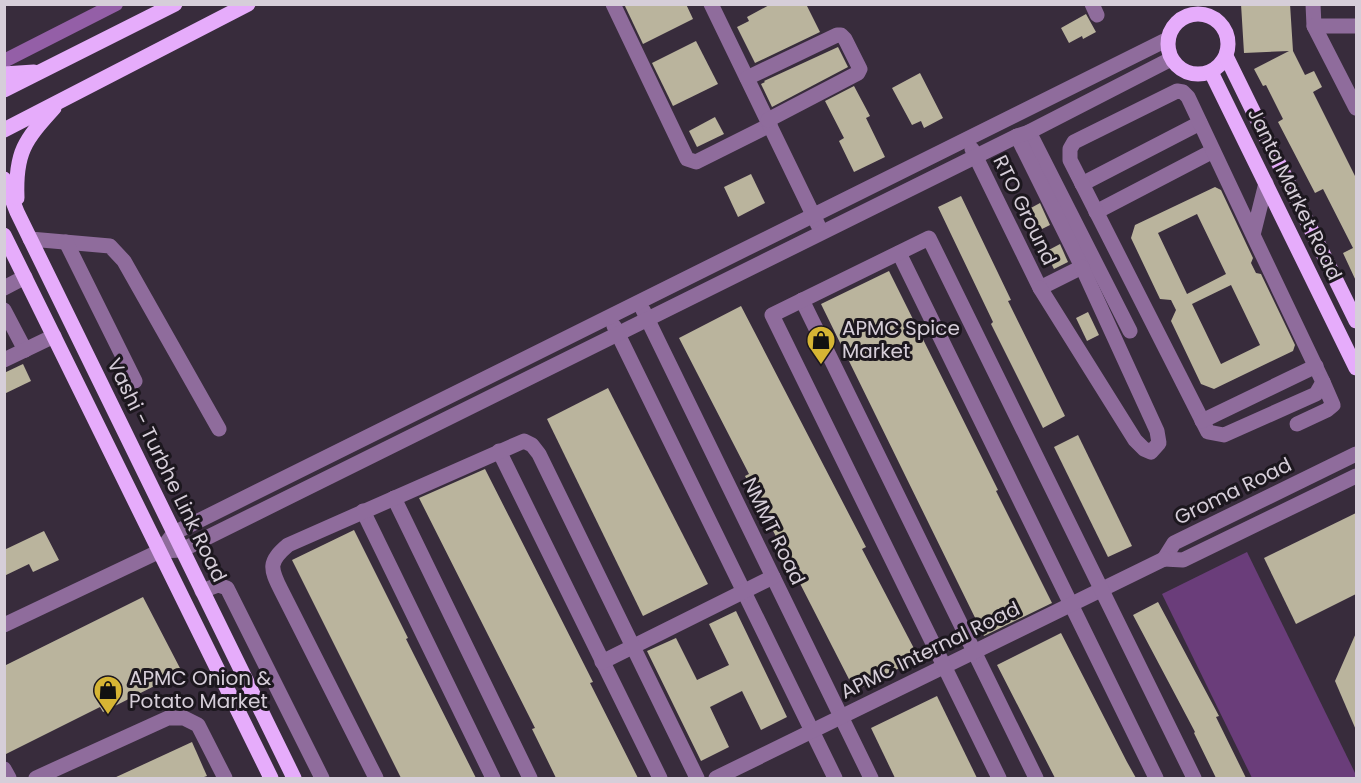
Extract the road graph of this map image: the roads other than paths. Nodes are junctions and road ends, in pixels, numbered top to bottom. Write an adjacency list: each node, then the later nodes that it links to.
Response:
1 (175, 4): 13 (main road)
2 (248, 4): 18 (main road)
3 (613, 4): 20 (street)
4 (711, 4): 16 (street)
5 (1313, 4): 8 (street)
6 (1186, 10): 7 (main road); 10 (main road)
7 (1206, 10): 11 (main road)
8 (1314, 26): 9 (street); 19 (street)
9 (1356, 26)
10 (1168, 39): 12 (main road); 24 (street)
11 (1226, 56): 14 (main road); 48 (main road, Janta Market Road)
12 (1171, 59): 14 (main road); 23 (street)
13 (45, 71): 15 (main road); 17 (main road)
14 (1211, 72): 28 (main road, Janta Market Road)
15 (4, 74)
16 (747, 78): 20 (street); 20 (street)
17 (4, 90)
18 (60, 101): 22 (main road); 30 (main road)
19 (1356, 108)
20 (769, 123): 32 (street)
21 (1200, 123): 25 (street); 29 (street); 29 (street)
22 (4, 130)
23 (1023, 134): 26 (street); 39 (street, RTO Ground); 49 (street)
24 (967, 139): 26 (street, RTO Ground); 32 (street)
25 (1213, 151): 31 (street); 35 (street)
26 (976, 157): 33 (street); 42 (street, RTO Ground)
27 (4, 179): 30 (main road, Vashi - Turbhe Link Road)
28 (1266, 183): 35 (street); 55 (main road, Janta Market Road)
29 (1082, 184): 31 (street)
30 (17, 212): 36 (main road, Vashi - Turbhe Link Road)
31 (1096, 212): 58 (street)
32 (814, 215): 33 (street); 44 (street)
33 (822, 233): 47 (street)
34 (4, 235): 40 (main road)
35 (1253, 235): 54 (street)
36 (30, 239): 37 (street); 66 (main road, Vashi - Turbhe Link Road)
37 (66, 242): 56 (street); 60 (street)
38 (899, 253): 43 (street); 71 (street); 74 (street)
39 (1082, 267): 42 (street, RTO Ground); 42 (street)
40 (25, 277): 41 (street); 51 (main road)
41 (4, 288)
42 (1040, 288)
43 (802, 300): 77 (street); 79 (street)
44 (639, 302): 46 (street); 47 (street, NMMT Road)
45 (4, 310): 52 (street)
46 (609, 317): 50 (street); 66 (street)
47 (648, 319): 50 (street); 70 (street, NMMT Road)
48 (1356, 321)
49 (1130, 331)
50 (618, 334): 67 (street); 73 (street)
51 (54, 336): 52 (street); 68 (main road)
52 (25, 350): 53 (street)
53 (4, 360)
54 (1316, 366): 57 (street); 58 (street)
55 (1356, 368)
56 (135, 381)
57 (1323, 382): 58 (street); 59 (street)
58 (1203, 421)
59 (1297, 424)
60 (219, 429)
61 (500, 451): 64 (street); 76 (street); 78 (street)
62 (1356, 454): 69 (street, Groma Road)
63 (1356, 476): 69 (street, Groma Road)
64 (394, 498): 65 (street); 91 (street)
65 (363, 511): 89 (street); 90 (street)
66 (174, 533): 67 (main road, Vashi - Turbhe Link Road); 68 (street)
67 (183, 550): 68 (street); 72 (main road, Vashi - Turbhe Link Road)
68 (160, 551): 75 (street); 86 (main road)
69 (1164, 559): 71 (street, APMC Internal Road)
70 (773, 577): 73 (street); 80 (street, NMMT Road)
71 (1101, 590): 74 (street, APMC Internal Road); 100 (street)
72 (202, 591): 87 (main road, Vashi - Turbhe Link Road); 88 (street)
73 (743, 592): 76 (street); 81 (street)
74 (1071, 604): 77 (street, APMC Internal Road); 99 (street)
75 (4, 625)
76 (632, 647): 78 (street); 93 (street)
77 (974, 652): 79 (street, APMC Internal Road); 98 (street)
78 (602, 662): 92 (street)
79 (944, 667): 80 (street, APMC Internal Road); 97 (street)
80 (842, 717): 81 (street, APMC Internal Road); 96 (street, NMMT Road)
81 (812, 732): 94 (street, APMC Internal Road); 95 (street)
82 (4, 769): 83 (street)
83 (9, 778)
84 (36, 778): 85 (street)
85 (225, 778)
86 (272, 778)
87 (294, 778)
88 (322, 778)
89 (376, 778)
90 (493, 778)
91 (530, 778)
92 (660, 778)
93 (697, 778)
94 (716, 778)
95 (835, 778)
96 (872, 778)
97 (999, 778)
98 (1036, 778)
99 (1156, 778)
100 (1194, 778)

